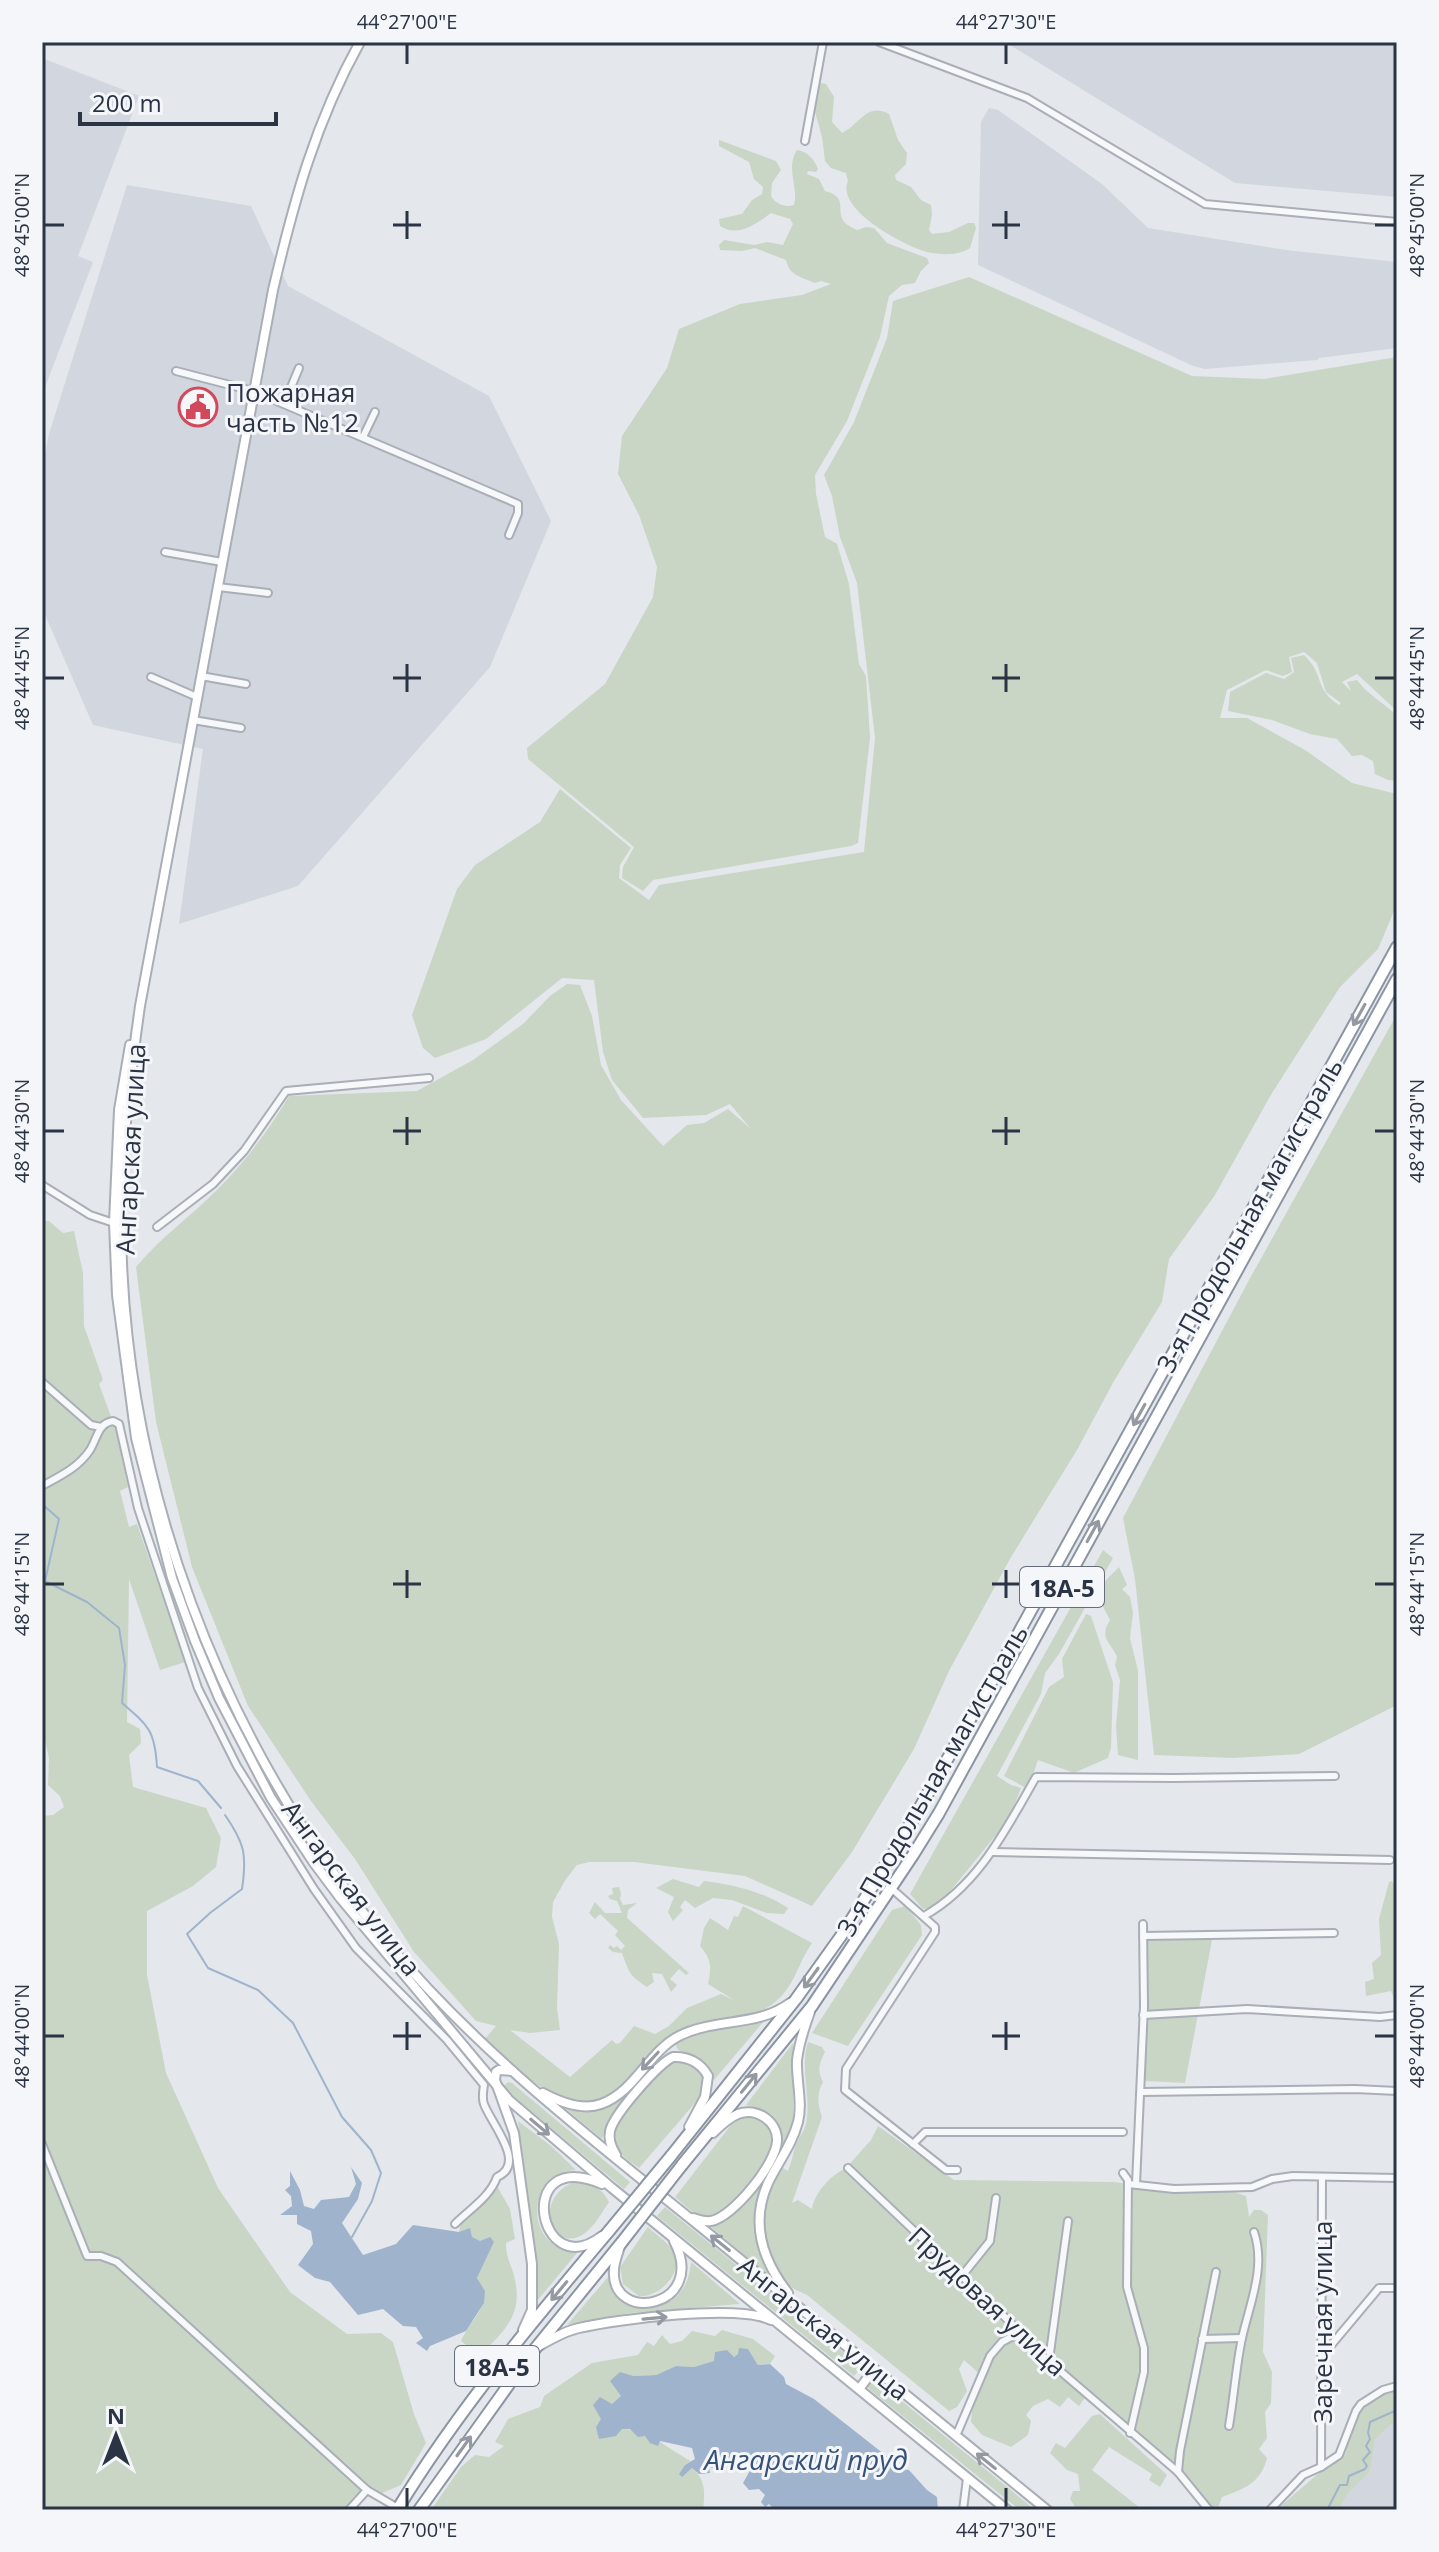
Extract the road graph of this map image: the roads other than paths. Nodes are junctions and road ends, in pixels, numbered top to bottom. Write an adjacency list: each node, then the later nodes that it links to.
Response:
1 (360, 42): 8 (main road, Ангарская улица)
2 (823, 42): 4 (street)
3 (879, 42): 5 (street)
4 (805, 141)
5 (1397, 222)
6 (299, 368): 9 (street)
7 (176, 371): 8 (street)
8 (253, 391): 9 (street); 14 (main road, Ангарская улица)
9 (284, 404): 11 (street)
10 (375, 412): 11 (street)
11 (363, 437): 12 (street)
12 (509, 535)
13 (165, 552): 14 (street)
14 (222, 562): 15 (main road, Ангарская улица)
15 (218, 587): 16 (street); 17 (main road, Ангарская улица)
16 (268, 593)
17 (201, 676): 19 (street); 20 (main road, Ангарская улица)
18 (151, 677): 20 (street)
19 (246, 684)
20 (197, 697): 21 (main road, Ангарская улица)
21 (193, 720): 22 (street); 25 (main road, Ангарская улица)
22 (241, 728)
23 (1397, 947): 41 (highway, 3-я Продольная магистраль / 18А-5, one-way to 41)
24 (1397, 979): 36 (highway, 3-я Продольная магистраль / 18А-5, one-way to 24)
25 (140, 1006): 28 (main road, Ангарская улица); 45 (main road, Ангарская улица)
26 (429, 1078): 29 (street)
27 (42, 1185): 28 (street)
28 (114, 1223): 46 (main road, Ангарская улица)
29 (157, 1227)
30 (42, 1382): 31 (street)
31 (101, 1427): 32 (street); 65 (street)
32 (42, 1486)
33 (1335, 1776): 34 (street)
34 (993, 1852): 35 (street); 37 (street)
35 (1390, 1860)
36 (891, 1888): 37 (street); 42 (highway, 3-я Продольная магистраль / 18А-5)
37 (924, 1916): 51 (street)
38 (1143, 1924): 40 (street)
39 (1334, 1933): 40 (street)
40 (1143, 1936): 43 (street)
41 (796, 1999): 45 (main road, one-way to 45); 52 (highway, 3-я Продольная магистраль / 18А-5)
42 (812, 2006): 54 (highway, 3-я Продольная магистраль / 18А-5, one-way to 42); 73 (main road)
43 (1143, 2015): 44 (street); 48 (street)
44 (1397, 2015)
45 (512, 2071): 46 (main road); 53 (main road, Ангарская улица)
46 (497, 2087): 61 (main road, Ангарская улица, one-way to 61); 78 (main road)
47 (1397, 2091): 48 (street)
48 (1141, 2092): 60 (street)
49 (1123, 2132): 51 (street)
50 (42, 2144): 91 (street)
51 (913, 2144): 56 (street)
52 (671, 2156): 53 (main road); 66 (highway, 3-я Продольная магистраль / 18А-5, bridge)
53 (624, 2165): 63 (main road, Ангарская улица)
54 (682, 2165): 63 (main road); 69 (highway, 3-я Продольная магистраль / 18А-5, bridge)
55 (848, 2168): 71 (street, Прудовая улица)
56 (957, 2170)
57 (1123, 2173): 60 (street)
58 (1322, 2177): 59 (street); 60 (street); 80 (street, Заречная улица)
59 (1397, 2178)
60 (1132, 2184): 86 (street)
61 (612, 2188): 66 (main road); 68 (main road, Ангарская улица)
62 (996, 2198): 71 (street)
63 (684, 2213): 73 (main road, Ангарская улица, one-way to 63)
64 (1068, 2221): 81 (street)
65 (455, 2224)
66 (609, 2231): 78 (highway, 3-я Продольная магистраль / 18А-5, one-way to 78)
67 (1254, 2232): 76 (street)
68 (672, 2237): 69 (main road); 74 (main road, Ангарская улица)
69 (622, 2242): 79 (highway, 3-я Продольная магистраль / 18А-5)
70 (1216, 2272): 77 (street)
71 (961, 2277): 75 (street, Прудовая улица)
72 (1397, 2288): 80 (street)
73 (798, 2306): 82 (main road, Ангарская улица)
74 (783, 2326): 79 (main road, one-way to 74); 84 (main road, Ангарская улица)
75 (1017, 2334): 81 (street, Прудовая улица); 87 (street)
76 (1242, 2338): 77 (street); 85 (street)
77 (1202, 2339): 89 (street)
78 (514, 2344): 92 (highway, 3-я Продольная магистраль / 18А-5)
79 (530, 2355): 94 (highway, 3-я Продольная магистраль / 18А-5, one-way to 79)
80 (1322, 2356): 88 (street, Заречная улица)
81 (1049, 2360): 86 (street, Прудовая улица)
82 (874, 2369): 84 (main road); 87 (main road, Ангарская улица)
83 (1397, 2386): 88 (street)
84 (860, 2388): 90 (main road, Ангарская улица)
85 (1229, 2426)
86 (1130, 2433): 89 (street, Прудовая улица)
87 (956, 2436): 97 (main road, Ангарская улица, one-way to 87)
88 (1321, 2467): 99 (street)
89 (1178, 2472): 98 (street, Прудовая улица)
90 (967, 2478): 95 (street); 96 (main road, Ангарская улица)
91 (367, 2490): 92 (street); 93 (street)
92 (398, 2509)
93 (349, 2510)
94 (419, 2510)
95 (963, 2510)
96 (1007, 2510)
97 (1047, 2510)
98 (1209, 2510)
99 (1270, 2510)

